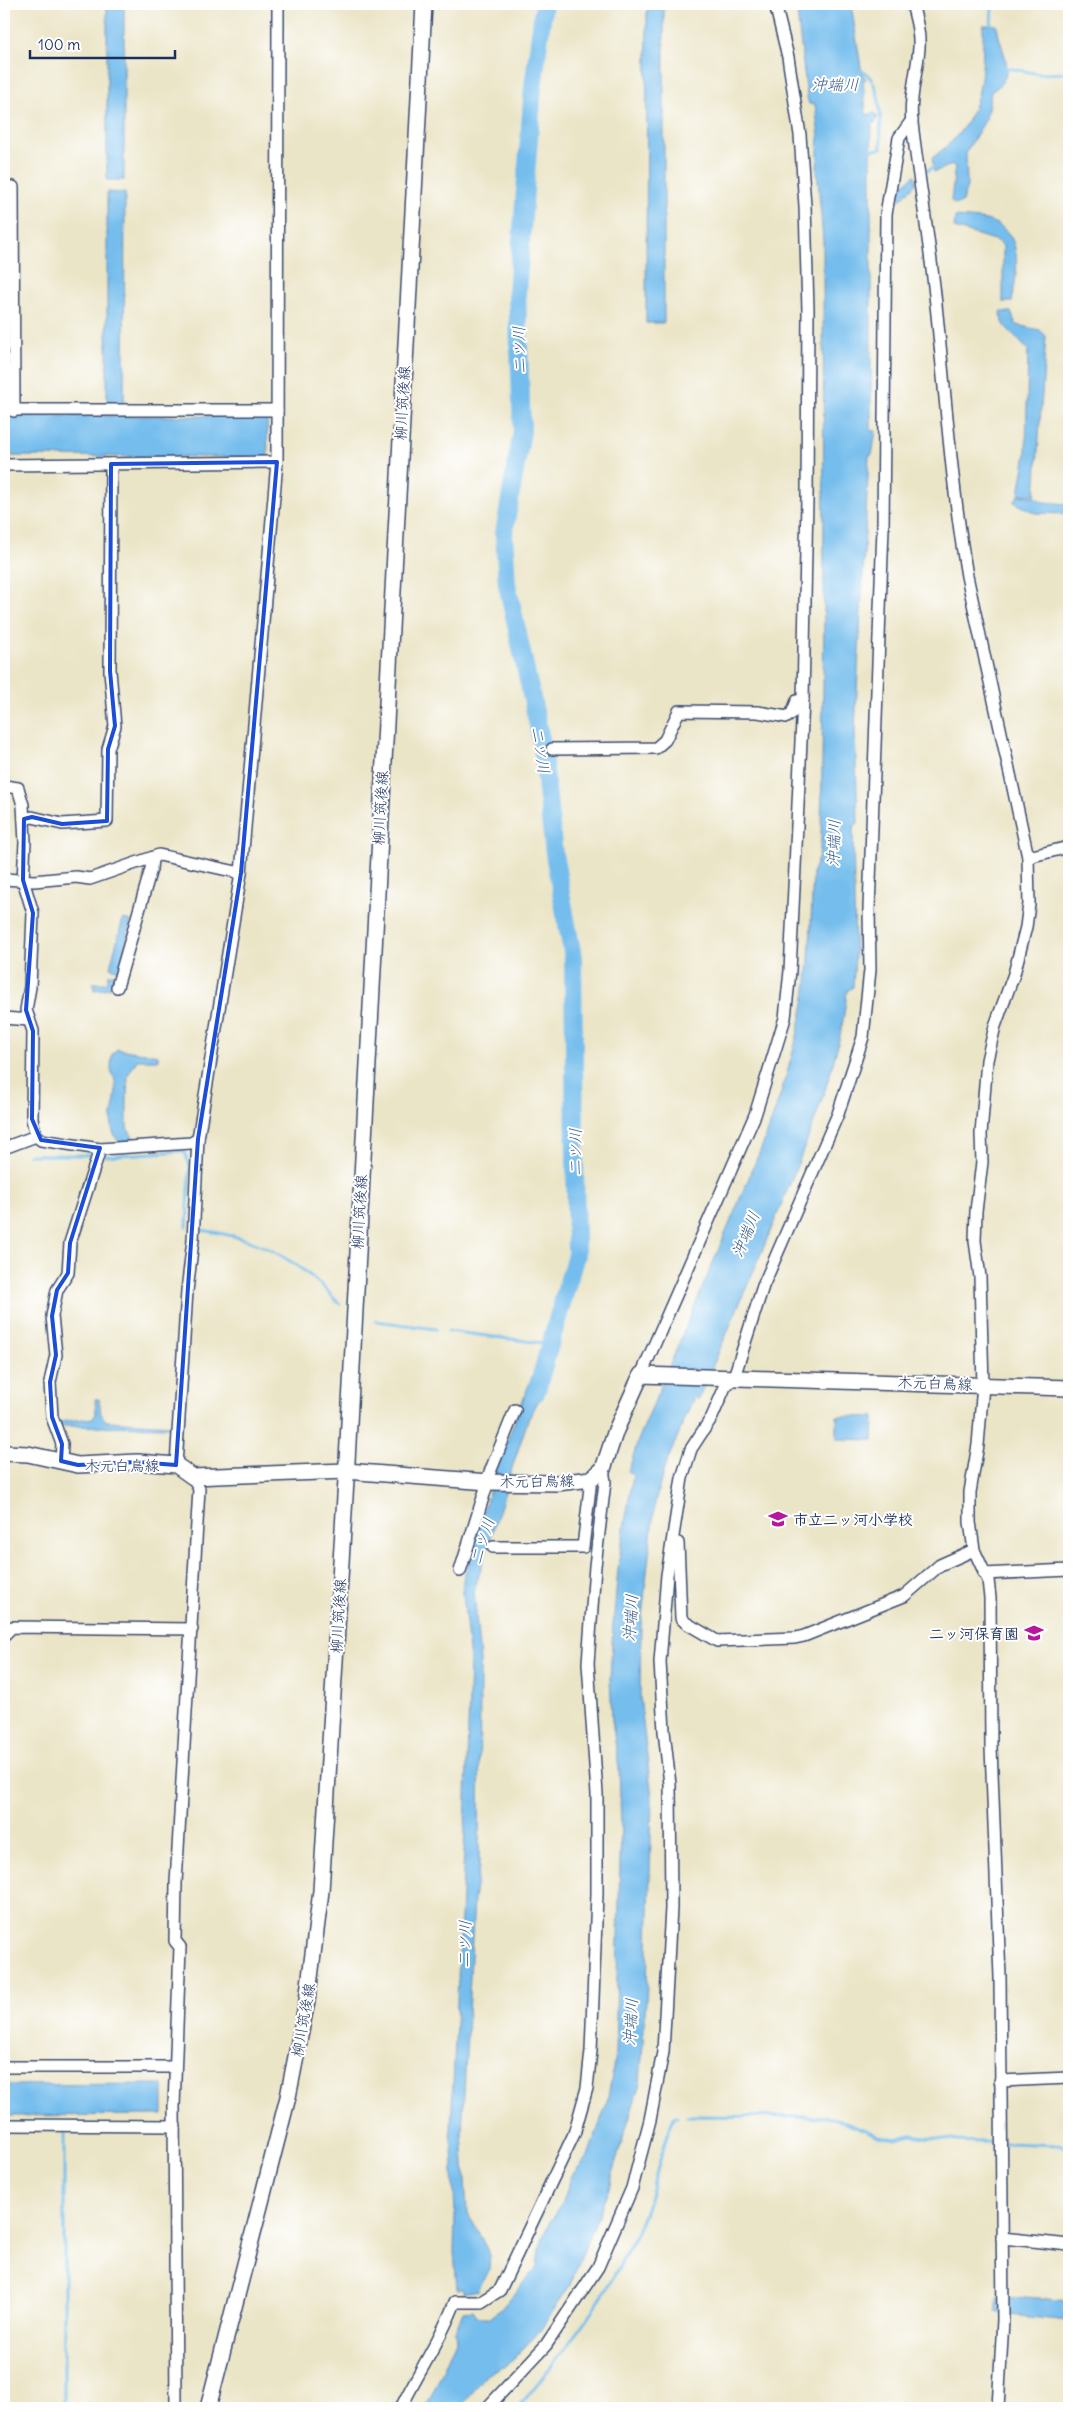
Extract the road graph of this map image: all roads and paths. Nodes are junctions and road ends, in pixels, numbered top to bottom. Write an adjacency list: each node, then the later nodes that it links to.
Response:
1 (278, 4): 7 (street)
2 (424, 4): 38 (main road, 柳川筑後線)
3 (775, 4): 12 (street)
4 (912, 4): 5 (street)
5 (912, 120): 17 (street); 30 (street)
6 (4, 187): 8 (street)
7 (277, 410): 8 (street); 9 (street)
8 (9, 411)
9 (277, 462): 10 (street); 19 (street)
10 (111, 464): 11 (street); 15 (street)
11 (4, 465)
12 (803, 700): 13 (street); 29 (street)
13 (552, 749)
14 (4, 786): 15 (street)
15 (24, 819): 21 (street)
16 (1069, 847): 17 (street)
17 (1028, 857): 31 (street)
18 (152, 858): 19 (street); 21 (street); 22 (street)
19 (241, 873): 26 (street)
20 (4, 879): 21 (street)
21 (23, 880): 24 (street)
22 (117, 987)
23 (4, 1018): 24 (street)
24 (29, 1020): 25 (street)
25 (36, 1136): 27 (street); 28 (street)
26 (198, 1139): 28 (street); 36 (street)
27 (4, 1148)
28 (100, 1149): 35 (street)
29 (646, 1375): 30 (main road, 木元白鳥線); 37 (main road)
30 (728, 1377): 31 (main road, 木元白鳥線); 42 (street)
31 (984, 1385): 32 (main road, 木元白鳥線); 44 (street)
32 (1069, 1388)
33 (515, 1410): 41 (street)
34 (4, 1453): 35 (main road, 木元白鳥線)
35 (61, 1460): 36 (main road, 木元白鳥線)
36 (176, 1465): 39 (main road, 木元白鳥線)
37 (603, 1469): 40 (main road, 木元白鳥線); 60 (street)
38 (346, 1471): 39 (main road, 木元白鳥線); 41 (main road, 木元白鳥線); 59 (main road, 柳川筑後線)
39 (193, 1477): 48 (street)
40 (591, 1479): 41 (main road, 木元白鳥線); 43 (street)
41 (487, 1482): 47 (street)
42 (677, 1514): 44 (street); 61 (street)
43 (493, 1546)
44 (975, 1552): 45 (street)
45 (982, 1570): 46 (street); 53 (street)
46 (1069, 1570)
47 (460, 1571)
48 (192, 1629): 49 (street); 51 (street)
49 (4, 1635)
50 (4, 2067): 51 (street)
51 (175, 2067): 55 (street)
52 (1069, 2078): 53 (street)
53 (1000, 2081): 56 (street)
54 (4, 2125): 55 (street)
55 (175, 2126): 58 (street)
56 (1002, 2238): 57 (street); 62 (street)
57 (1069, 2245)
58 (176, 2408)
59 (208, 2408)
60 (401, 2408)
61 (488, 2408)
62 (998, 2408)

